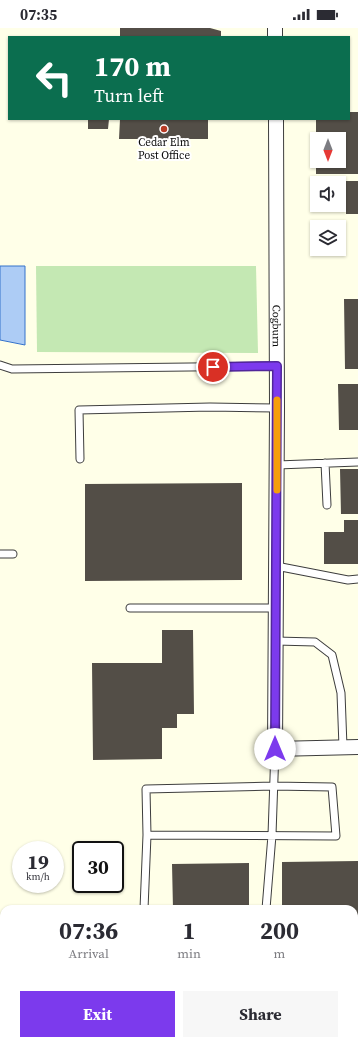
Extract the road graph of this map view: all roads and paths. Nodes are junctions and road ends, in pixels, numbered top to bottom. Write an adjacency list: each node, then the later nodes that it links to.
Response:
1 (276, 120): 3 (street, Cogburn)
2 (0, 366): 3 (lane)
3 (277, 366): 4 (street, Cogburn)
4 (277, 408): 5 (lane); 8 (street, Cogburn)
5 (80, 459)
6 (358, 462): 7 (lane)
7 (325, 463): 8 (lane); 9 (lane)
8 (277, 465): 12 (street, Cogburn)
9 (327, 505)
10 (0, 554): 11 (lane)
11 (13, 554)
12 (276, 566): 13 (lane); 15 (street, Cogburn)
13 (358, 579)
14 (130, 608): 15 (lane)
15 (276, 608): 16 (street, Cogburn)
16 (276, 641): 17 (lane); 19 (street, Cogburn)
17 (343, 747): 18 (street); 19 (street)
18 (358, 747)
19 (275, 749): 20 (lane)
20 (273, 786): 21 (lane); 22 (lane); 22 (lane)
21 (147, 835): 22 (lane); 23 (lane)
22 (272, 835): 24 (lane)
23 (144, 905)
24 (266, 905)

